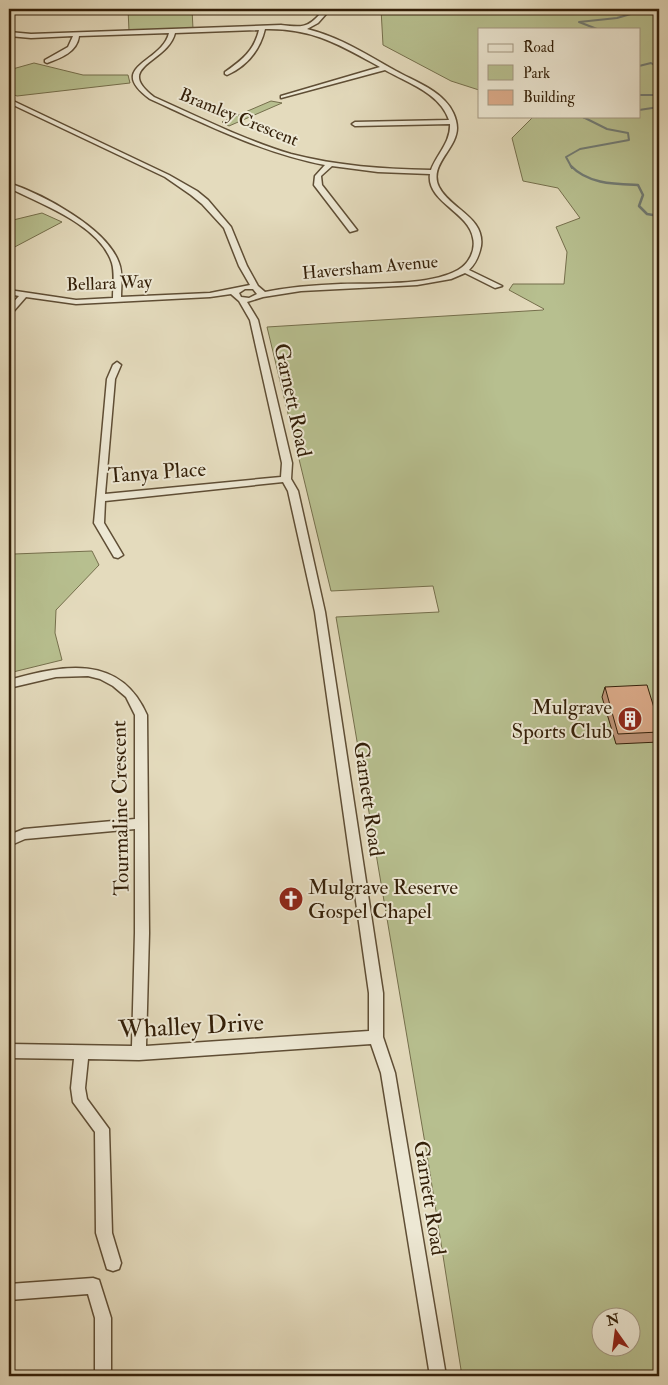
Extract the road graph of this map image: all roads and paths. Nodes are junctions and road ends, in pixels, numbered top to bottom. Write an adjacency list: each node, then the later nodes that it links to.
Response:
1 (322, 9): 3 (street)
2 (262, 28): 3 (street); 4 (street); 9 (street)
3 (303, 29): 8 (street)
4 (172, 32): 6 (street); 14 (street, Bramley Crescent)
5 (9, 34): 6 (street)
6 (76, 35): 7 (street)
7 (48, 61)
8 (385, 68): 10 (street); 12 (street)
9 (227, 73)
10 (283, 97)
11 (9, 101): 18 (street)
12 (453, 122): 13 (street); 15 (street)
13 (355, 124)
14 (330, 164): 15 (street, Bramley Crescent); 17 (street)
15 (433, 172): 19 (street, Haversham Avenue)
16 (9, 185): 25 (street)
17 (353, 230)
18 (243, 266): 22 (street); 23 (street)
19 (464, 270): 20 (street); 22 (street, Haversham Avenue)
20 (498, 286)
21 (9, 292): 24 (street, Bellara Way)
22 (258, 292): 23 (street); 23 (street); 27 (street, Garnett Road)
23 (238, 294): 25 (street, Bellara Way); 27 (street, Garnett Road)
24 (24, 295): 25 (street, Bellara Way); 26 (street)
25 (117, 300)
26 (9, 310)
27 (254, 320): 29 (street, Garnett Road)
28 (117, 365): 30 (street, Tanya Place)
29 (286, 479): 30 (street, Tanya Place); 35 (street, Garnett Road)
30 (100, 498): 31 (street)
31 (118, 555)
32 (9, 684): 33 (street, Tourmaline Crescent)
33 (140, 824): 34 (street); 38 (street, Tourmaline Crescent)
34 (9, 841)
35 (376, 1037): 38 (street, Whalley Drive); 42 (street, Garnett Road)
36 (9, 1051): 37 (street, Whalley Drive)
37 (82, 1053): 38 (street, Whalley Drive); 39 (street)
38 (139, 1053)
39 (113, 1263)
40 (9, 1292): 41 (street)
41 (104, 1376)
42 (438, 1376)

